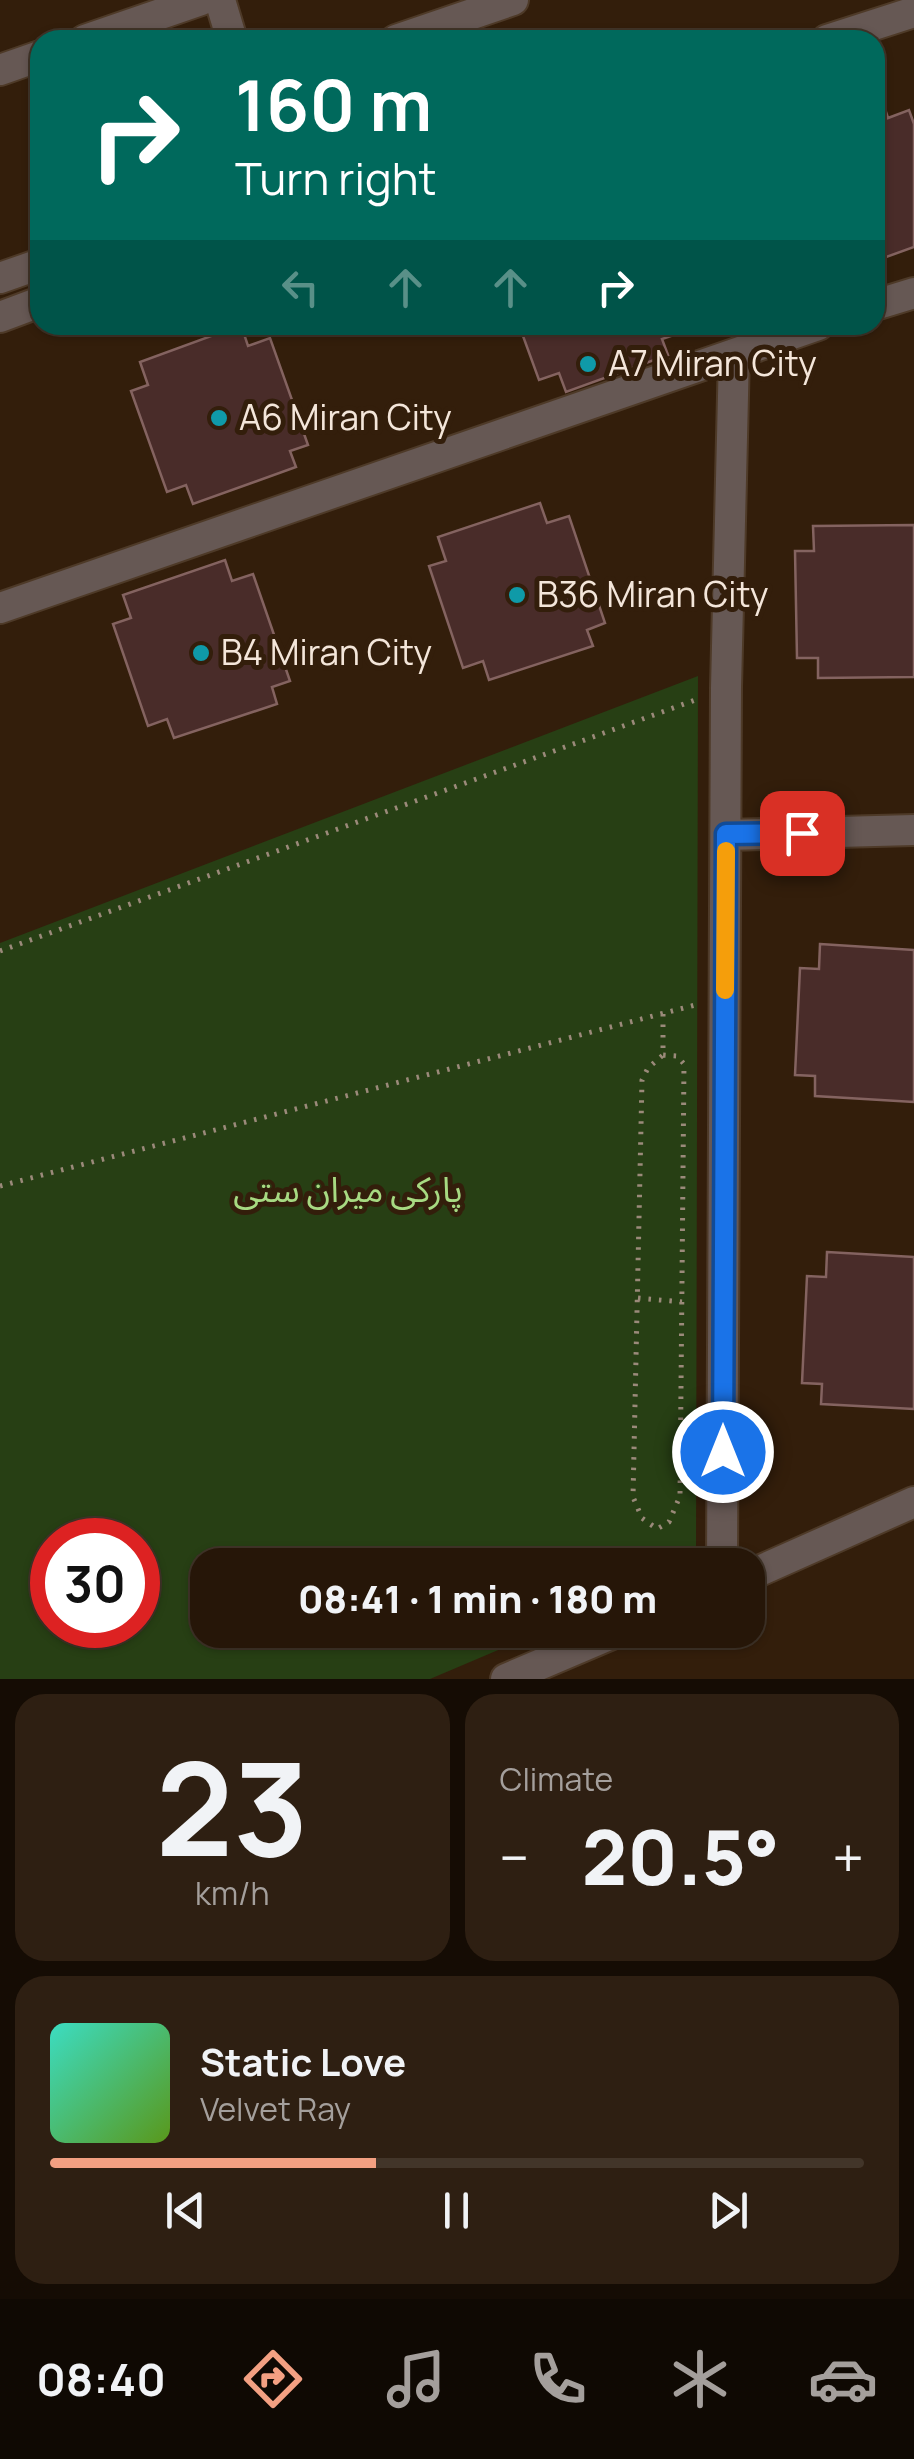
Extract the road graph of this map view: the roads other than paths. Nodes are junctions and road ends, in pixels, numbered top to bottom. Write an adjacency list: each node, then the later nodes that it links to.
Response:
1 (201, 0): 5 (street)
2 (220, 0): 6 (street)
3 (512, 0): 7 (street)
4 (914, 12): 8 (street)
5 (115, 30)
6 (229, 30)
7 (425, 30)
8 (857, 30)
9 (30, 60): 10 (street)
10 (0, 70)
11 (30, 268): 12 (street)
12 (0, 278)
13 (914, 293): 14 (street)
14 (885, 302)
15 (30, 306): 16 (street)
16 (0, 316)
17 (789, 335): 18 (street)
18 (734, 354): 19 (street); 21 (street)
19 (0, 608)
20 (914, 830): 21 (street)
21 (726, 834): 23 (street)
22 (914, 1502): 24 (street)
23 (722, 1548)
24 (765, 1568)
25 (579, 1648): 26 (street)
26 (506, 1679)

